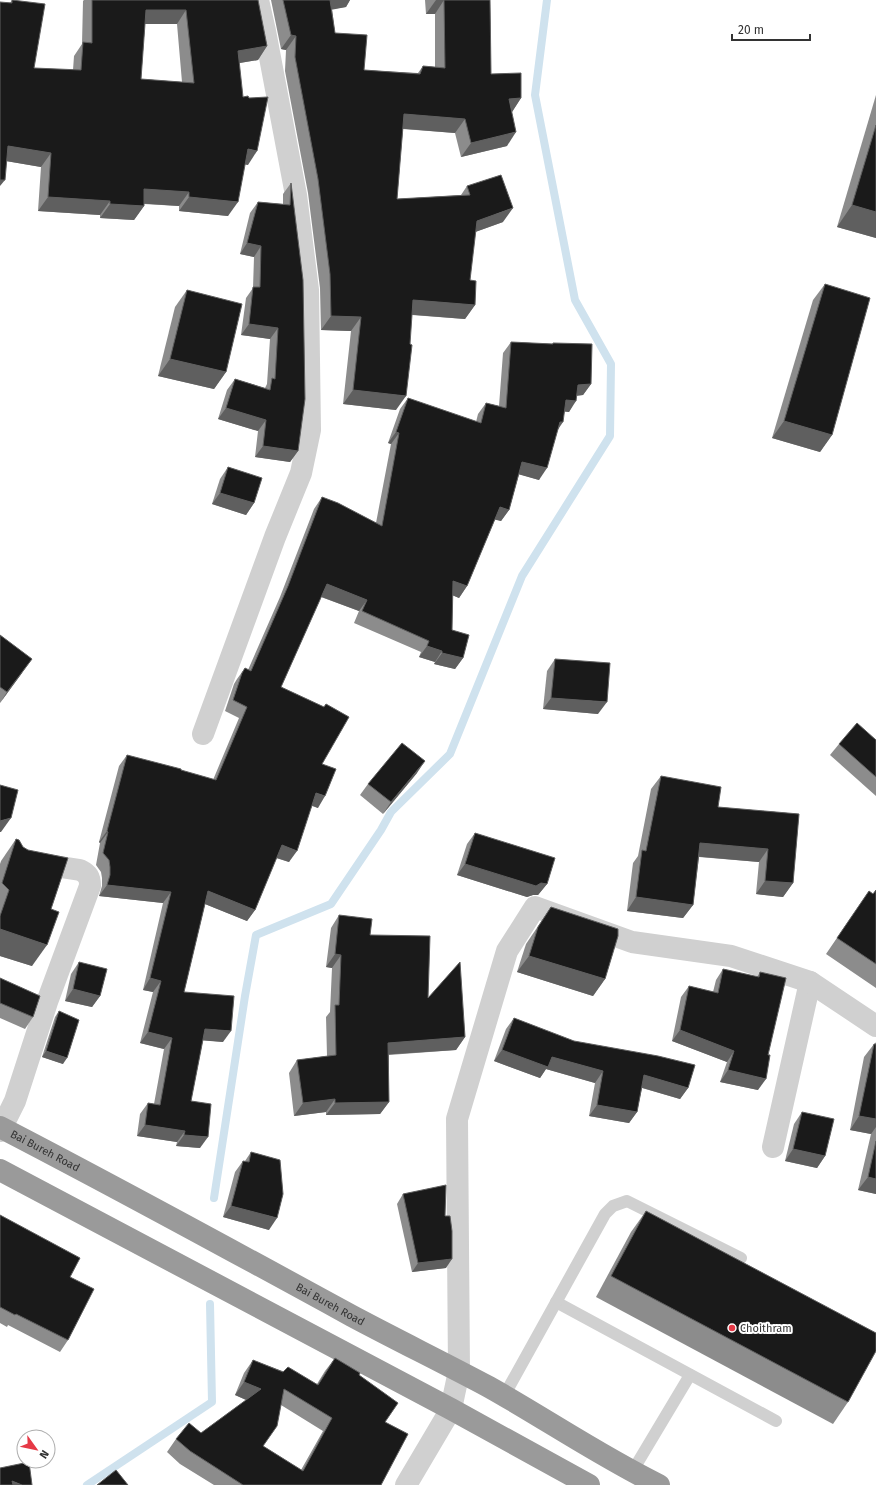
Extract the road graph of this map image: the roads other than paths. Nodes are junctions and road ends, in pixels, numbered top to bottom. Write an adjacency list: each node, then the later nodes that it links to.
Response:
1 (258, 0): 2 (street)
2 (203, 734)
3 (16, 859): 6 (street)
4 (810, 982): 5 (street); 7 (street); 11 (street)
5 (876, 1026)
6 (0, 1128): 11 (highway, Bai Bureh Road)
7 (773, 1147)
8 (0, 1170): 14 (highway)
9 (740, 1258): 10 (lane)
10 (556, 1302): 12 (lane); 13 (lane)
11 (458, 1371): 13 (highway, Bai Bureh Road); 14 (street)
12 (690, 1374): 15 (lane); 16 (lane)
13 (504, 1396): 16 (highway, Bai Bureh Road)
14 (451, 1409): 17 (highway); 18 (street)
15 (776, 1421)
16 (632, 1472): 19 (highway, Bai Bureh Road)
17 (582, 1484)
18 (406, 1485)
19 (658, 1485)

